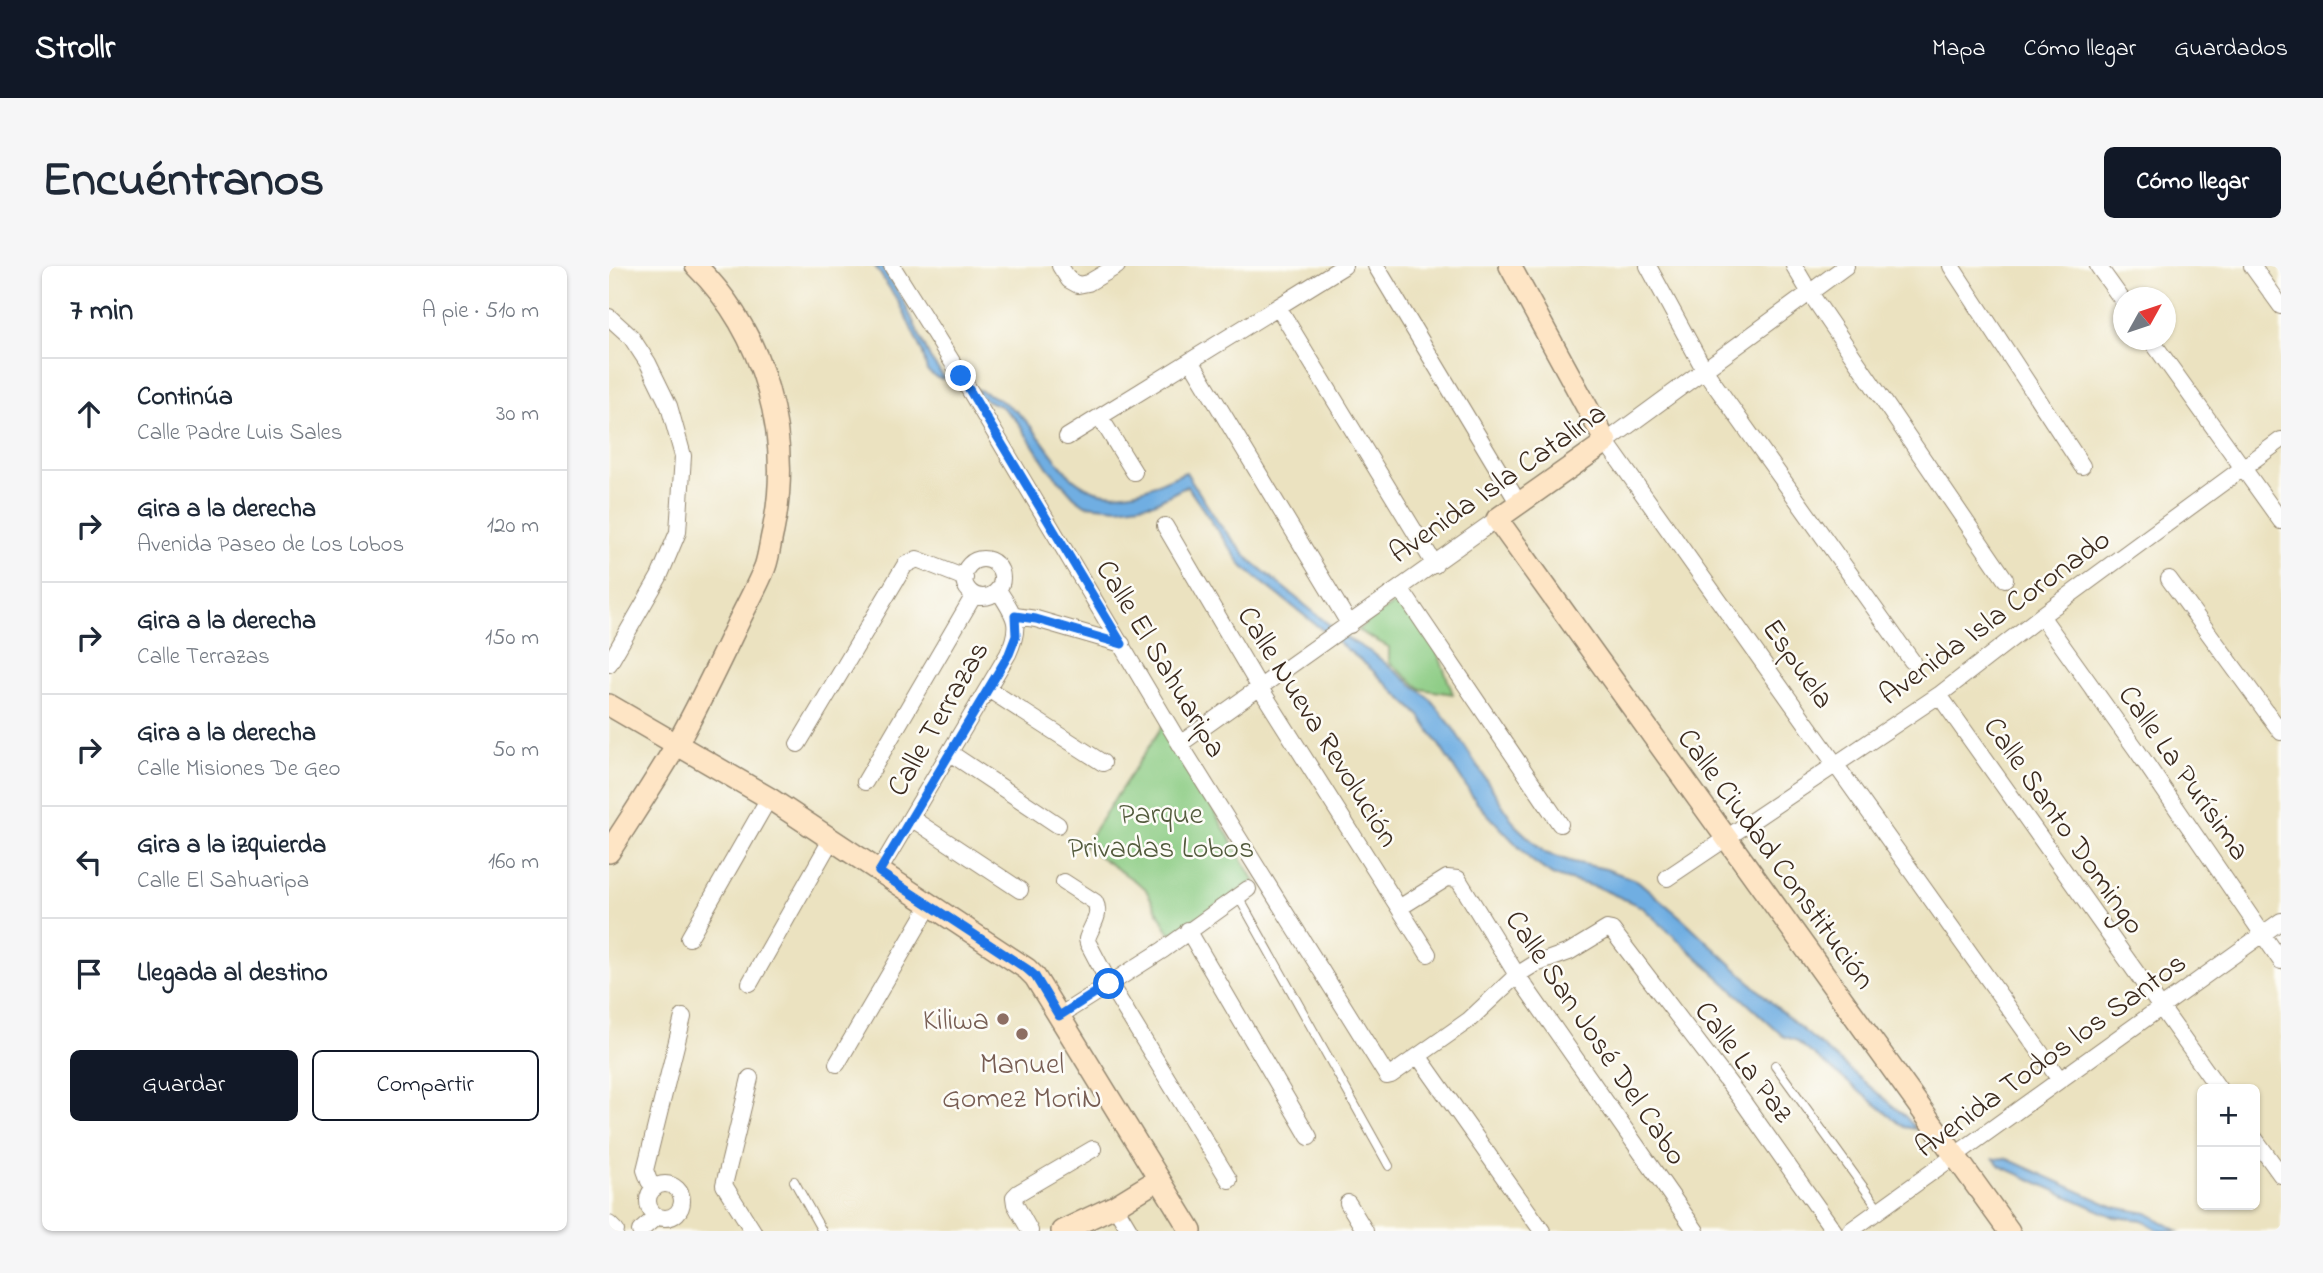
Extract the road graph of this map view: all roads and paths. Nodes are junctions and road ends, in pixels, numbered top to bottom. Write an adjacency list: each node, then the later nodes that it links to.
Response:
1 (696, 266): 51 (street)
2 (893, 266): 43 (street, Calle El Sahuaripa)
3 (1060, 266): 4 (street)
4 (1117, 266)
5 (1343, 266): 17 (street)
6 (1376, 266): 29 (street)
7 (1510, 266): 25 (street, Espuela)
8 (1648, 266): 21 (street)
9 (1794, 266): 15 (street)
10 (1846, 266): 15 (street, Avenida Isla Catalina)
11 (1951, 266): 26 (street)
12 (2098, 266): 14 (street)
13 (2252, 266): 16 (street)
14 (2113, 288)
15 (1810, 293): 21 (street, Avenida Isla Catalina); 35 (street)
16 (2281, 306)
17 (1278, 307): 20 (street); 33 (street)
18 (609, 317): 45 (street)
19 (2158, 350): 27 (street)
20 (1191, 361): 22 (street); 42 (street)
21 (1705, 371): 25 (street, Avenida Isla Catalina); 44 (street)
22 (1100, 417): 23 (street); 28 (street)
23 (1067, 438)
24 (2281, 440): 27 (street, Avenida Isla Coronado)
25 (1606, 442): 29 (street, Avenida Isla Catalina); 56 (street, Espuela)
26 (2083, 466)
27 (2242, 468): 31 (street); 41 (street, Avenida Isla Coronado)
28 (1134, 472)
29 (1519, 504): 30 (street, Avenida Isla Catalina)
30 (1497, 520): 33 (street, Avenida Isla Catalina); 62 (street, Calle Ciudad Constitución)
31 (2281, 521)
32 (1165, 526): 46 (street, Calle Nueva Revolución)
33 (1434, 565): 37 (street, Avenida Isla Catalina)
34 (965, 578): 38 (street); 39 (street); 52 (street)
35 (2005, 579)
36 (2169, 579): 50 (street)
37 (1400, 588): 42 (street, Avenida Isla Catalina); 60 (street)
38 (997, 590): 39 (street); 40 (street, Calle Terrazas)
39 (974, 595): 57 (street)
40 (1015, 616): 43 (street); 47 (street, Calle Terrazas)
41 (2041, 616): 48 (street, Avenida Isla Coronado); 74 (street, Calle La Purísima)
42 (1347, 627): 46 (street, Avenida Isla Catalina)
43 (1122, 644): 53 (street, Calle El Sahuaripa)
44 (1912, 661)
45 (609, 664)
46 (1260, 688): 53 (street, Avenida Isla Catalina); 71 (street, Calle Nueva Revolución)
47 (988, 689): 54 (street, Calle Terrazas); 55 (street)
48 (1939, 695): 56 (street, Avenida Isla Coronado); 81 (street, Calle Santo Domingo)
49 (609, 705): 51 (street)
50 (2281, 732)
51 (677, 744): 58 (street); 64 (street)
52 (798, 744)
53 (1180, 744): 84 (street, Calle El Sahuaripa)
54 (950, 753): 59 (street, Calle Terrazas); 61 (street)
55 (1103, 763)
56 (1835, 765): 62 (street, Avenida Isla Coronado); 88 (street, Espuela)
57 (865, 782)
58 (769, 799): 63 (street); 75 (street)
59 (911, 818): 65 (street, Calle Terrazas); 68 (street)
60 (1560, 824)
61 (1058, 825)
62 (1727, 839): 66 (street, Avenida Isla Coronado); 93 (street, Calle Ciudad Constitución)
63 (831, 840): 65 (street); 79 (street)
64 (609, 852)
65 (879, 872): 70 (street)
66 (1667, 878)
67 (1063, 882): 80 (street)
68 (1020, 890)
69 (1243, 893): 73 (street); 94 (lane)
70 (930, 905): 82 (street); 85 (street)
71 (1399, 908): 76 (street, Calle Nueva Revolución); 78 (street, Calle San José Del Cabo)
72 (2281, 921): 74 (street, Avenida Todos los Santos)
73 (1188, 930): 80 (street); 90 (street)
74 (2262, 935): 77 (street, Calle La Purísima); 81 (street, Avenida Todos los Santos)
75 (689, 938)
76 (1427, 954)
77 (2281, 961)
78 (1517, 975): 84 (street); 116 (street, Calle San José Del Cabo); 117 (street, Calle La Paz)
79 (750, 983)
80 (1109, 984): 82 (street); 97 (street)
81 (2160, 1009): 88 (street, Avenida Todos los Santos); 89 (street, Calle Santo Domingo)
82 (1059, 1016): 96 (street)
83 (683, 1017): 99 (street)
84 (1419, 1057): 115 (street)
85 (837, 1063)
86 (1775, 1065): 102 (lane)
87 (750, 1078): 108 (street)
88 (2060, 1080): 93 (street, Avenida Todos los Santos)
89 (2215, 1084)
90 (1309, 1137)
91 (2260, 1146): 95 (street)
92 (1093, 1149): 110 (street)
93 (1955, 1156): 102 (street, Avenida Todos los Santos); 118 (street, Calle Ciudad Constitución)
94 (1389, 1166)
95 (2281, 1175)
96 (1159, 1178): 101 (street); 113 (street)
97 (1229, 1180)
98 (794, 1181): 109 (lane)
99 (655, 1188): 103 (street); 103 (street)
100 (1348, 1203): 114 (street)
101 (1115, 1206): 111 (street); 112 (street)
102 (1880, 1210): 105 (street, Avenida Todos los Santos)
103 (669, 1222): 107 (street)
104 (609, 1224): 106 (street)
105 (1854, 1230)
106 (617, 1231)
107 (640, 1231)
108 (753, 1231)
109 (822, 1231)
110 (1030, 1231)
111 (1062, 1231)
112 (1130, 1231)
113 (1191, 1231)
114 (1365, 1231)
115 (1542, 1231)
116 (1696, 1231)
117 (1834, 1231)
118 (2009, 1231)

